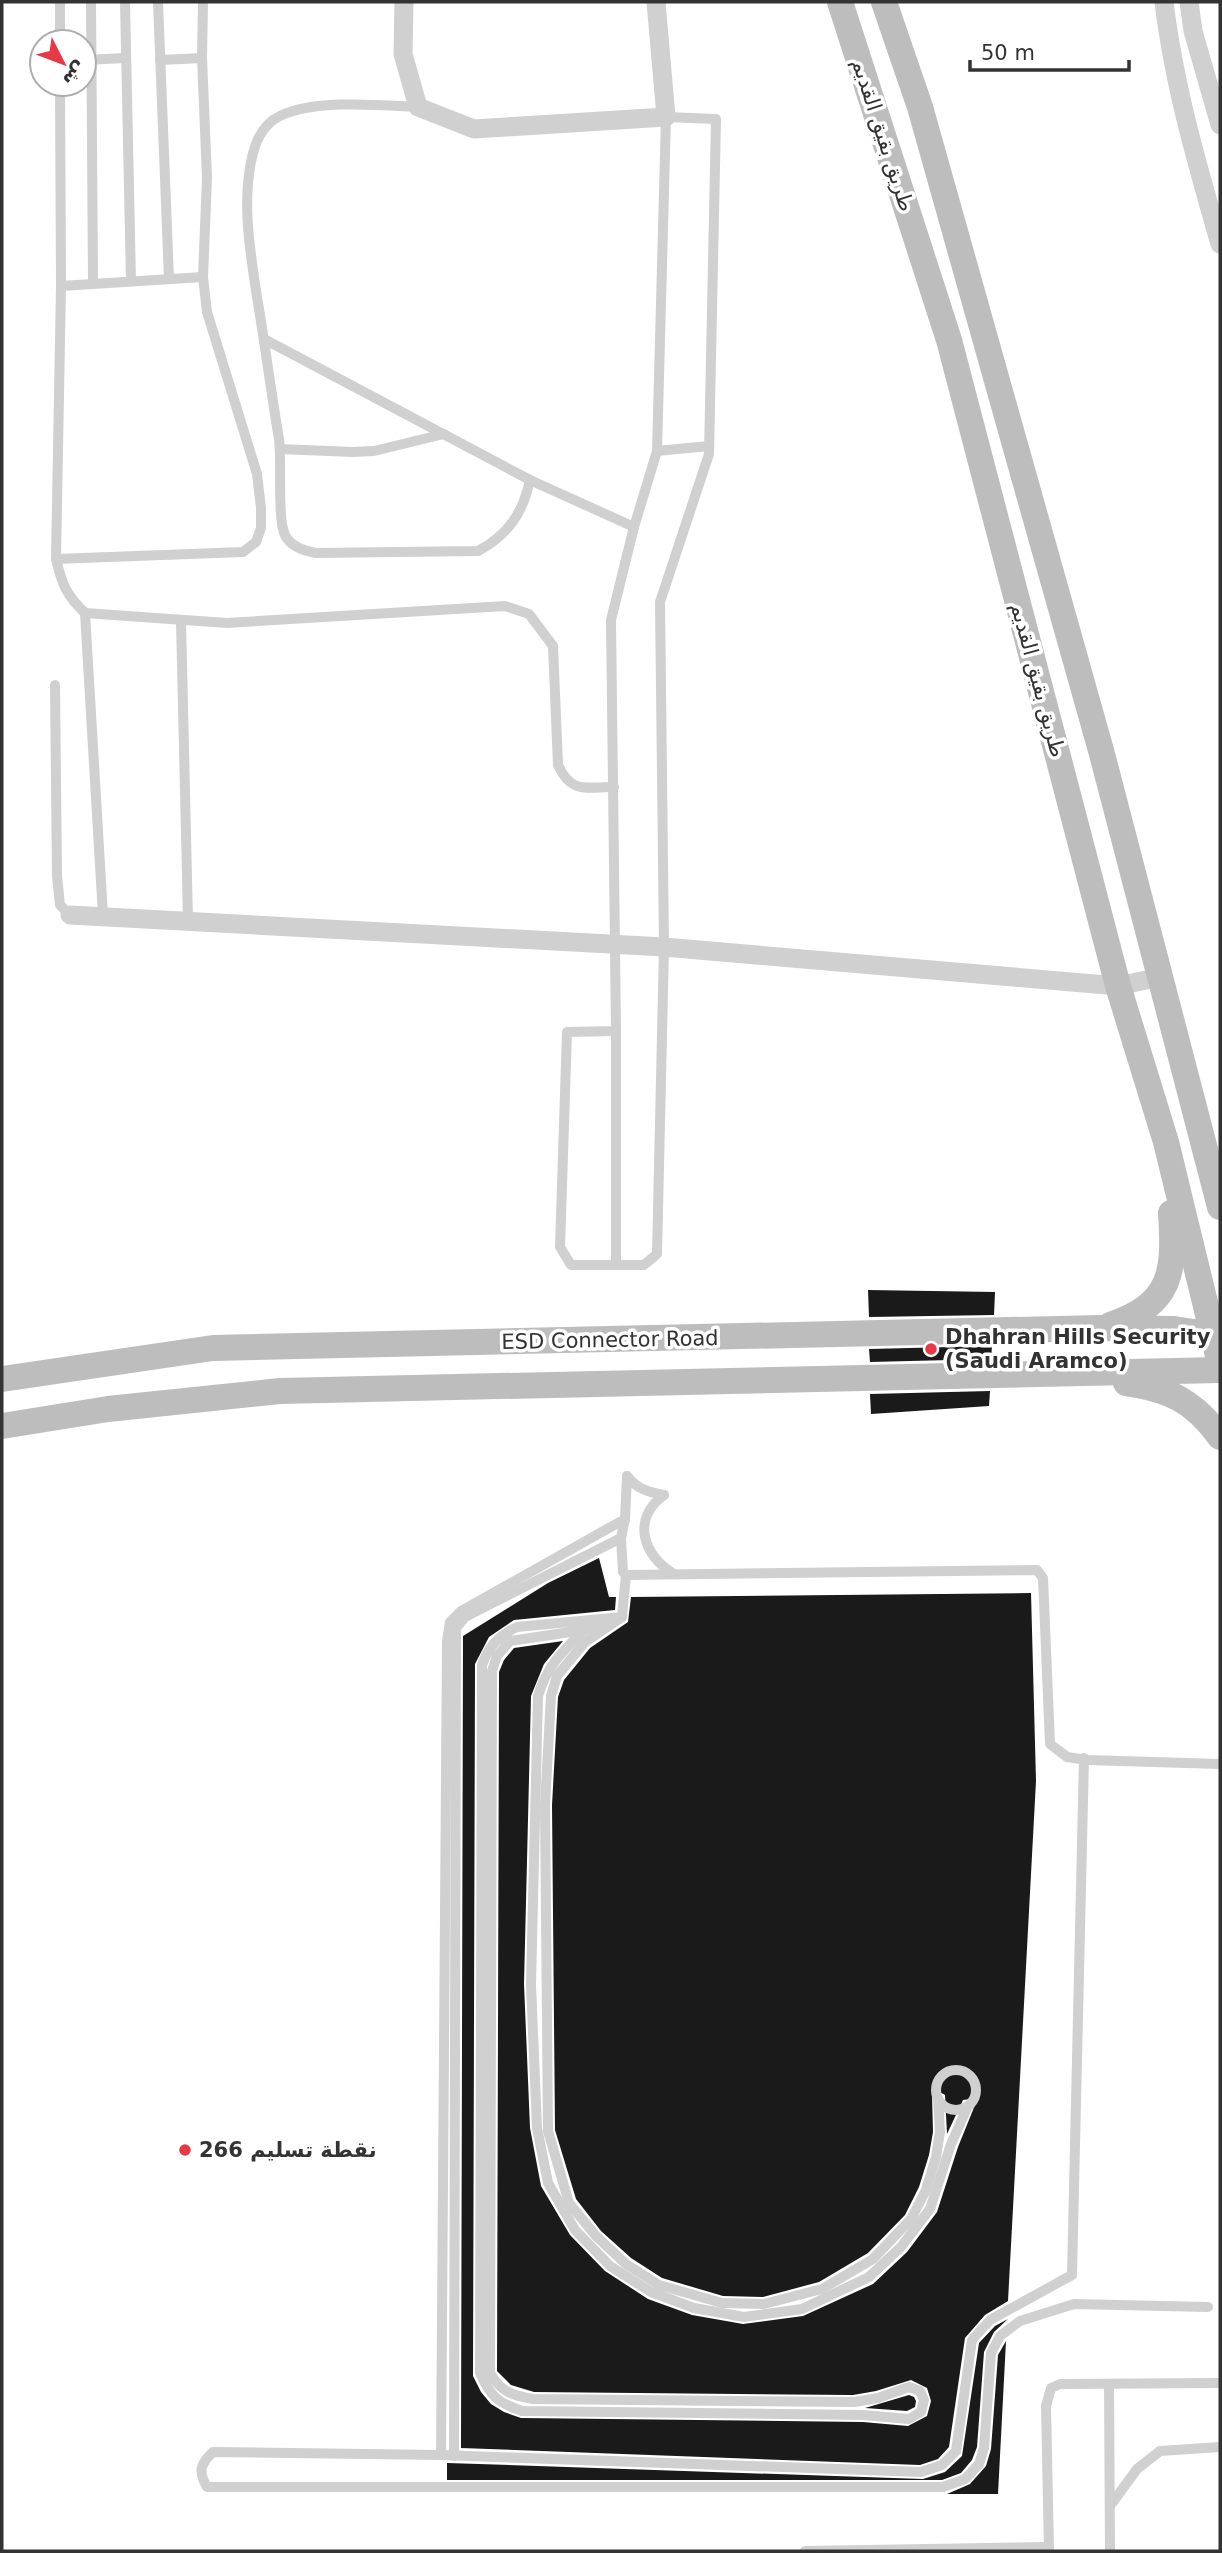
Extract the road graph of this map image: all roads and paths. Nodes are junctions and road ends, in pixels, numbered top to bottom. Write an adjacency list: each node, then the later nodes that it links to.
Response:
1 (60, 2): 12 (lane)
2 (91, 2): 13 (lane)
3 (125, 2): 14 (lane)
4 (158, 2): 17 (lane)
5 (204, 2): 15 (lane)
6 (404, 2): 20 (street)
7 (656, 2): 21 (street)
8 (840, 2): 47 (main road, طريق بقيق القديم)
9 (884, 2): 46 (main road, طريق بقيق القديم)
10 (1164, 2): 23 (street)
11 (1189, 2): 22 (street)
12 (60, 28)
13 (90, 28)
14 (126, 58): 16 (lane); 26 (lane)
15 (202, 58): 17 (lane); 24 (lane)
16 (98, 59)
17 (160, 60): 25 (lane)
18 (60, 98): 28 (lane)
19 (89, 98): 27 (lane)
20 (418, 107): 21 (street); 29 (lane)
21 (666, 117): 31 (lane); 33 (lane)
22 (1220, 125)
23 (1220, 244)
24 (203, 277): 25 (lane); 36 (lane)
25 (169, 279): 26 (lane)
26 (131, 281): 27 (lane)
27 (93, 282): 28 (lane)
28 (61, 286): 36 (lane)
29 (264, 339): 30 (lane); 32 (lane)
30 (444, 434): 32 (lane); 34 (lane)
31 (709, 446): 33 (lane); 45 (lane)
32 (280, 449): 34 (lane)
33 (657, 451): 35 (lane)
34 (530, 480): 35 (lane)
35 (634, 527): 40 (lane)
36 (56, 559): 37 (lane)
37 (85, 613): 38 (lane); 42 (lane)
38 (181, 621): 40 (lane); 43 (lane)
39 (55, 685): 41 (lane)
40 (614, 787): 44 (lane)
41 (70, 915): 42 (street)
42 (103, 915): 43 (street)
43 (188, 920): 44 (street)
44 (617, 944): 45 (street); 48 (lane)
45 (664, 947): 47 (street); 51 (lane)
46 (1160, 977): 47 (street); 50 (main road, طريق بقيق القديم)
47 (1118, 986): 49 (main road, طريق بقيق القديم)
48 (616, 1031): 51 (lane); 51 (lane)
49 (1166, 1142): 52 (main road); 53 (main road, طريق بقيق القديم)
50 (1220, 1207)
51 (616, 1265)
52 (1101, 1328): 53 (main road, ESD Connector Road); 54 (main road, ESD Connector Road)
53 (1217, 1335): 55 (main road, طريق بقيق القديم)
54 (642, 1340): 58 (main road, ESD Connector Road); 59 (main road)
55 (1220, 1364)
56 (1220, 1370): 57 (main road, ESD Connector Road)
57 (1059, 1373): 59 (main road, ESD Connector Road); 61 (main road)
58 (2, 1379)
59 (642, 1383): 60 (main road, ESD Connector Road)
60 (2, 1426)
61 (1220, 1437)
62 (625, 1519): 63 (lane); 64 (lane); 76 (lane)
63 (621, 1538): 65 (lane); 77 (lane)
64 (675, 1574): 65 (lane); 68 (lane)
65 (626, 1575): 66 (lane)
66 (622, 1617): 67 (lane); 67 (lane); 70 (lane)
67 (584, 1630): 71 (lane)
68 (1084, 1758): 69 (lane); 77 (lane)
69 (1220, 1765)
70 (938, 2098): 71 (lane); 71 (lane)
71 (968, 2106)
72 (1208, 2306): 76 (lane)
73 (1220, 2383): 74 (lane)
74 (1109, 2384): 78 (lane); 79 (lane)
75 (1220, 2447): 78 (lane)
76 (441, 2455): 77 (lane)
77 (454, 2456)
78 (1110, 2506): 81 (lane)
79 (1049, 2549): 80 (lane)
80 (805, 2551)
81 (1111, 2551)

